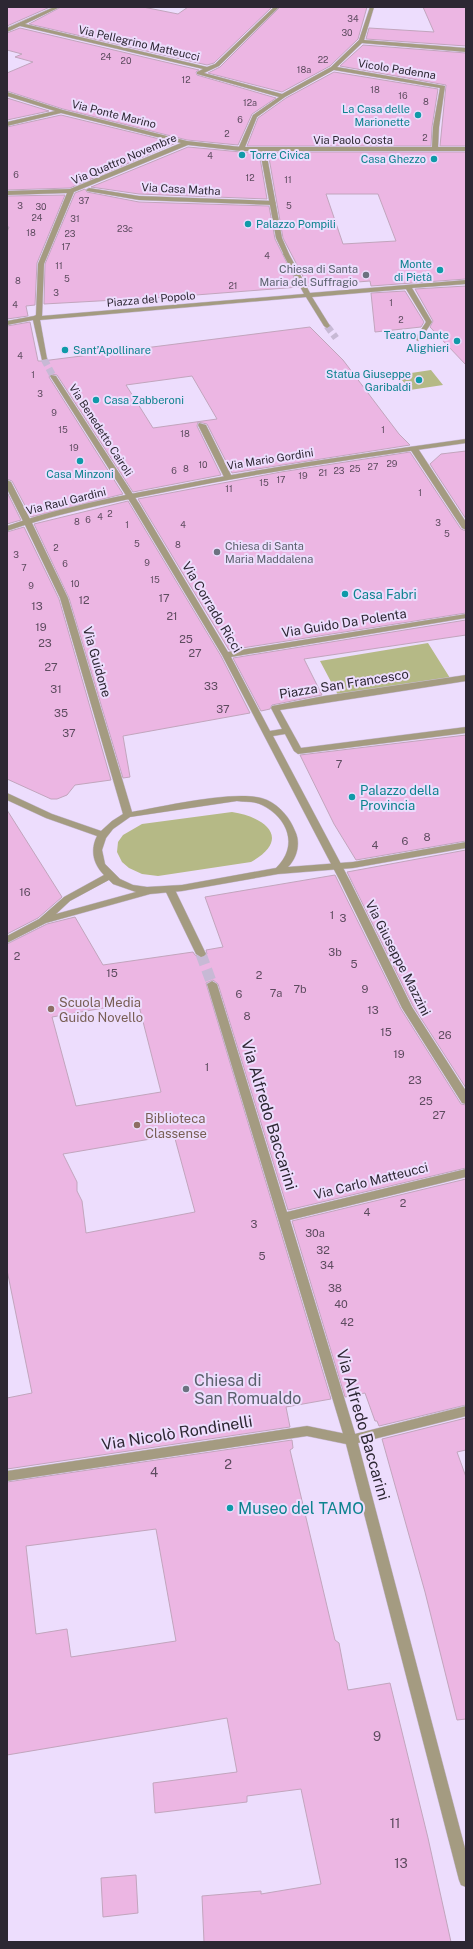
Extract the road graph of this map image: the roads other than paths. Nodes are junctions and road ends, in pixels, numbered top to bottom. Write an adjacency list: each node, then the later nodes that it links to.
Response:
1 (58, 7): 4 (street)
2 (277, 7): 9 (street)
3 (372, 7): 6 (street)
4 (19, 24): 5 (street); 9 (street, Via Pellegrino Matteucci)
5 (7, 30)
6 (361, 41): 7 (street); 8 (street)
7 (466, 50)
8 (333, 68): 11 (street); 16 (street, Vicolo Padenna)
9 (208, 69): 11 (street, Via Pellegrino Matteucci)
10 (7, 94): 12 (street, Via Ponte Marino)
11 (283, 96): 15 (street)
12 (61, 111): 13 (street); 14 (street, Via Ponte Marino)
13 (7, 124)
14 (187, 143): 15 (street, Via Ponte Marino); 20 (street, Via Quattro Novembre)
15 (241, 149): 18 (street, Via Paolo Costa)
16 (435, 149): 17 (street, Via Paolo Costa); 18 (street, Via Paolo Costa)
17 (466, 149)
18 (263, 150): 22 (street)
19 (89, 190): 22 (street, Via Casa Matha)
20 (71, 191): 21 (street); 26 (street, Via Quattro Novembre)
21 (7, 193)
22 (273, 203): 25 (street)
23 (466, 282): 24 (street, Piazza del Popolo)
24 (408, 287): 25 (street, Piazza del Popolo); 29 (street)
25 (309, 296): 26 (street, Piazza del Popolo); 28 (street)
26 (36, 318): 27 (street, Piazza del Popolo); 30 (street)
27 (7, 323)
28 (328, 326)
29 (418, 339)
30 (44, 359)
31 (53, 376): 37 (street, Via Benedetto Cairoli)
32 (202, 425): 35 (street)
33 (466, 442): 34 (street, Via Mario Gordini)
34 (414, 449): 35 (street, Via Mario Gordini); 39 (street)
35 (228, 476): 37 (street, Via Mario Gordini)
36 (7, 482): 38 (street, Via Guidone)
37 (130, 496): 38 (street, Via Raul Gardini); 42 (street, Via Corrado Ricci)
38 (27, 521): 40 (street, Via Raul Gardini); 49 (street, Via Guidone)
39 (466, 528)
40 (7, 529)
41 (466, 616): 42 (street, Via Guido Da Polenta)
42 (226, 655): 46 (street, Via Corrado Ricci)
43 (466, 678): 45 (street, Piazza San Francesco)
44 (466, 730): 45 (street, Piazza San Francesco)
45 (287, 731): 46 (street)
46 (268, 734): 47 (street, Via Corrado Ricci)
47 (285, 769): 52 (street, Via Giuseppe Mazzini)
48 (7, 796): 50 (street)
49 (128, 815): 50 (street); 53 (street)
50 (102, 835): 54 (street)
51 (466, 845): 52 (street)
52 (336, 866): 53 (street); 61 (street, Via Giuseppe Mazzini)
53 (278, 871): 55 (street)
54 (109, 876): 56 (street); 57 (street)
55 (170, 890): 56 (street); 59 (street)
56 (148, 892): 57 (street)
57 (42, 921): 58 (street)
58 (7, 940)
59 (201, 954)
60 (212, 984): 63 (street, Via Alfredo Baccarini)
61 (466, 1100)
62 (466, 1172): 63 (street, Via Carlo Matteucci)
63 (283, 1217): 65 (street, Via Alfredo Baccarini)
64 (466, 1411): 65 (street)
65 (351, 1440): 66 (street, Via Nicolò Rondinelli); 67 (street, Via Alfredo Baccarini)
66 (7, 1476)
67 (466, 1880)

